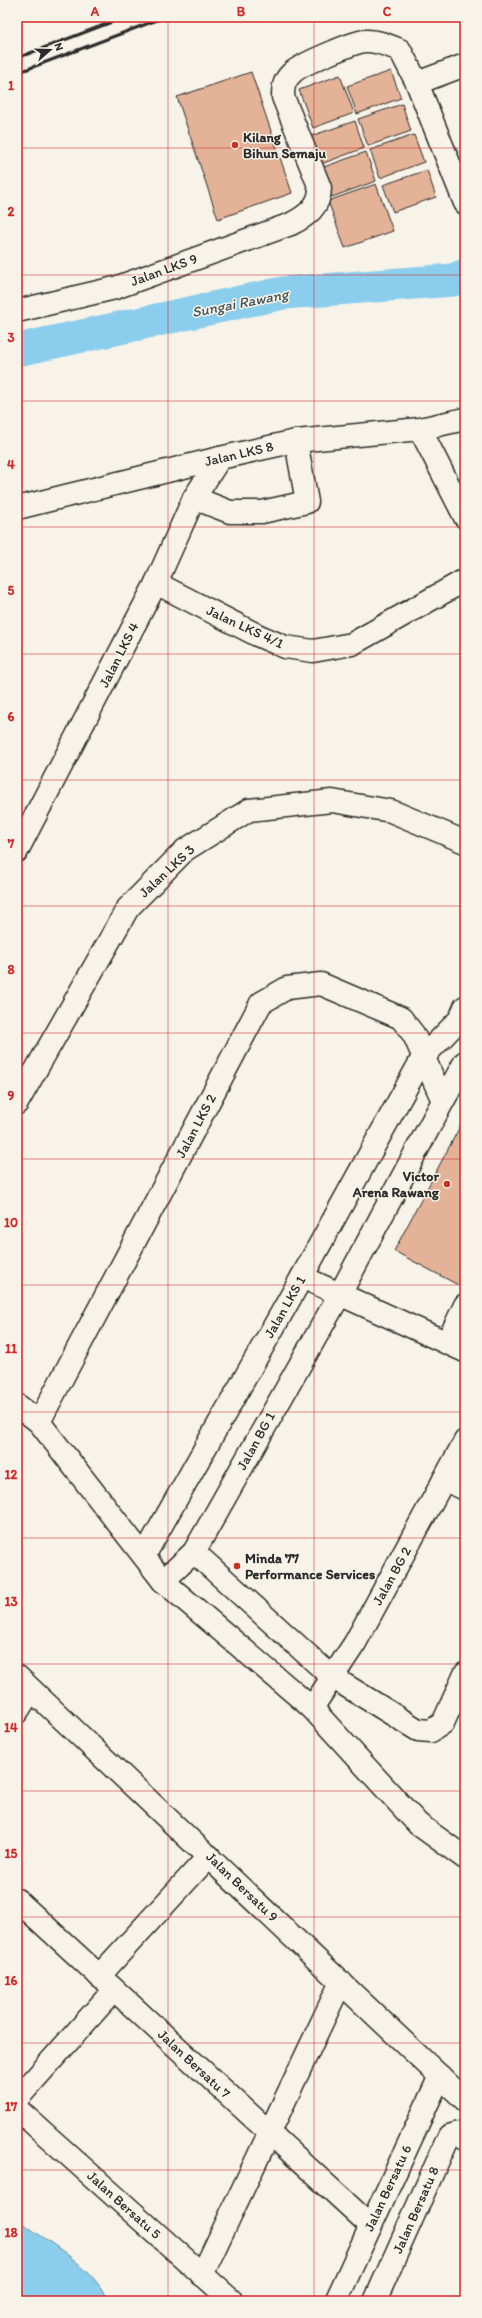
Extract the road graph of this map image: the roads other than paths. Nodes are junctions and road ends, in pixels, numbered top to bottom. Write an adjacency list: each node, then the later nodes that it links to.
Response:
1 (465, 65): 2 (street)
2 (417, 83): 3 (street); 4 (street, Jalan LKS 9)
3 (465, 204)
4 (17, 311)
5 (465, 419): 6 (street, Jalan LKS 8)
6 (420, 429): 7 (street, Jalan LKS 8); 11 (street)
7 (296, 441): 8 (street, Jalan LKS 8); 9 (street)
8 (220, 458): 9 (street, Jalan LKS 4); 10 (street, Jalan LKS 8)
9 (194, 498): 13 (street, Jalan LKS 4)
10 (17, 508)
11 (465, 518)
12 (465, 580): 13 (street, Jalan LKS 4/1)
13 (156, 583): 15 (street, Jalan LKS 4)
14 (465, 842): 20 (street, Jalan LKS 3)
15 (17, 851)
16 (465, 1007): 17 (street, Jalan LKS 1)
17 (423, 1057): 19 (street, Jalan LKS 2); 21 (street, Jalan LKS 1); 26 (street, Jalan LKS 2)
18 (465, 1062): 19 (street, Jalan BG 1)
19 (443, 1101): 22 (street, Jalan BG 1)
20 (17, 1103)
21 (302, 1277): 22 (street); 31 (street, Jalan LKS 1)
22 (340, 1294): 24 (street); 30 (street, Jalan BG 1)
23 (465, 1305): 24 (street)
24 (456, 1347)
25 (17, 1405): 26 (street)
26 (38, 1422): 31 (street)
27 (465, 1441): 28 (street, Jalan BG 2)
28 (444, 1479): 29 (street); 34 (street, Jalan BG 2)
29 (465, 1489)
30 (194, 1552): 32 (street, Jalan BG 1); 34 (street)
31 (144, 1556): 32 (street)
32 (163, 1581): 36 (street)
33 (465, 1674): 34 (street)
34 (332, 1677): 36 (street, Jalan BG 2)
35 (24, 1683): 37 (street); 38 (street, Jalan Bersatu 9)
36 (312, 1708): 39 (street)
37 (17, 1712)
38 (208, 1856): 41 (street, Jalan Bersatu 9); 42 (street)
39 (465, 1858)
40 (17, 1900): 42 (street, Jalan Bersatu 7)
41 (341, 1982): 43 (street, Jalan Bersatu 9); 47 (street)
42 (106, 1983): 44 (street); 47 (street, Jalan Bersatu 7)
43 (440, 2076): 45 (street, Jalan Bersatu 9); 49 (street, Jalan Bersatu 6)
44 (17, 2099)
45 (465, 2100)
46 (17, 2109): 50 (street, Jalan Bersatu 5)
47 (268, 2133): 49 (street, Jalan Bersatu 7); 50 (street)
48 (465, 2138): 53 (street, Jalan Bersatu 8)
49 (371, 2226): 52 (street, Jalan Bersatu 6)
50 (202, 2275): 51 (street, Jalan Bersatu 5)
51 (232, 2301)
52 (336, 2301)
53 (375, 2301)

